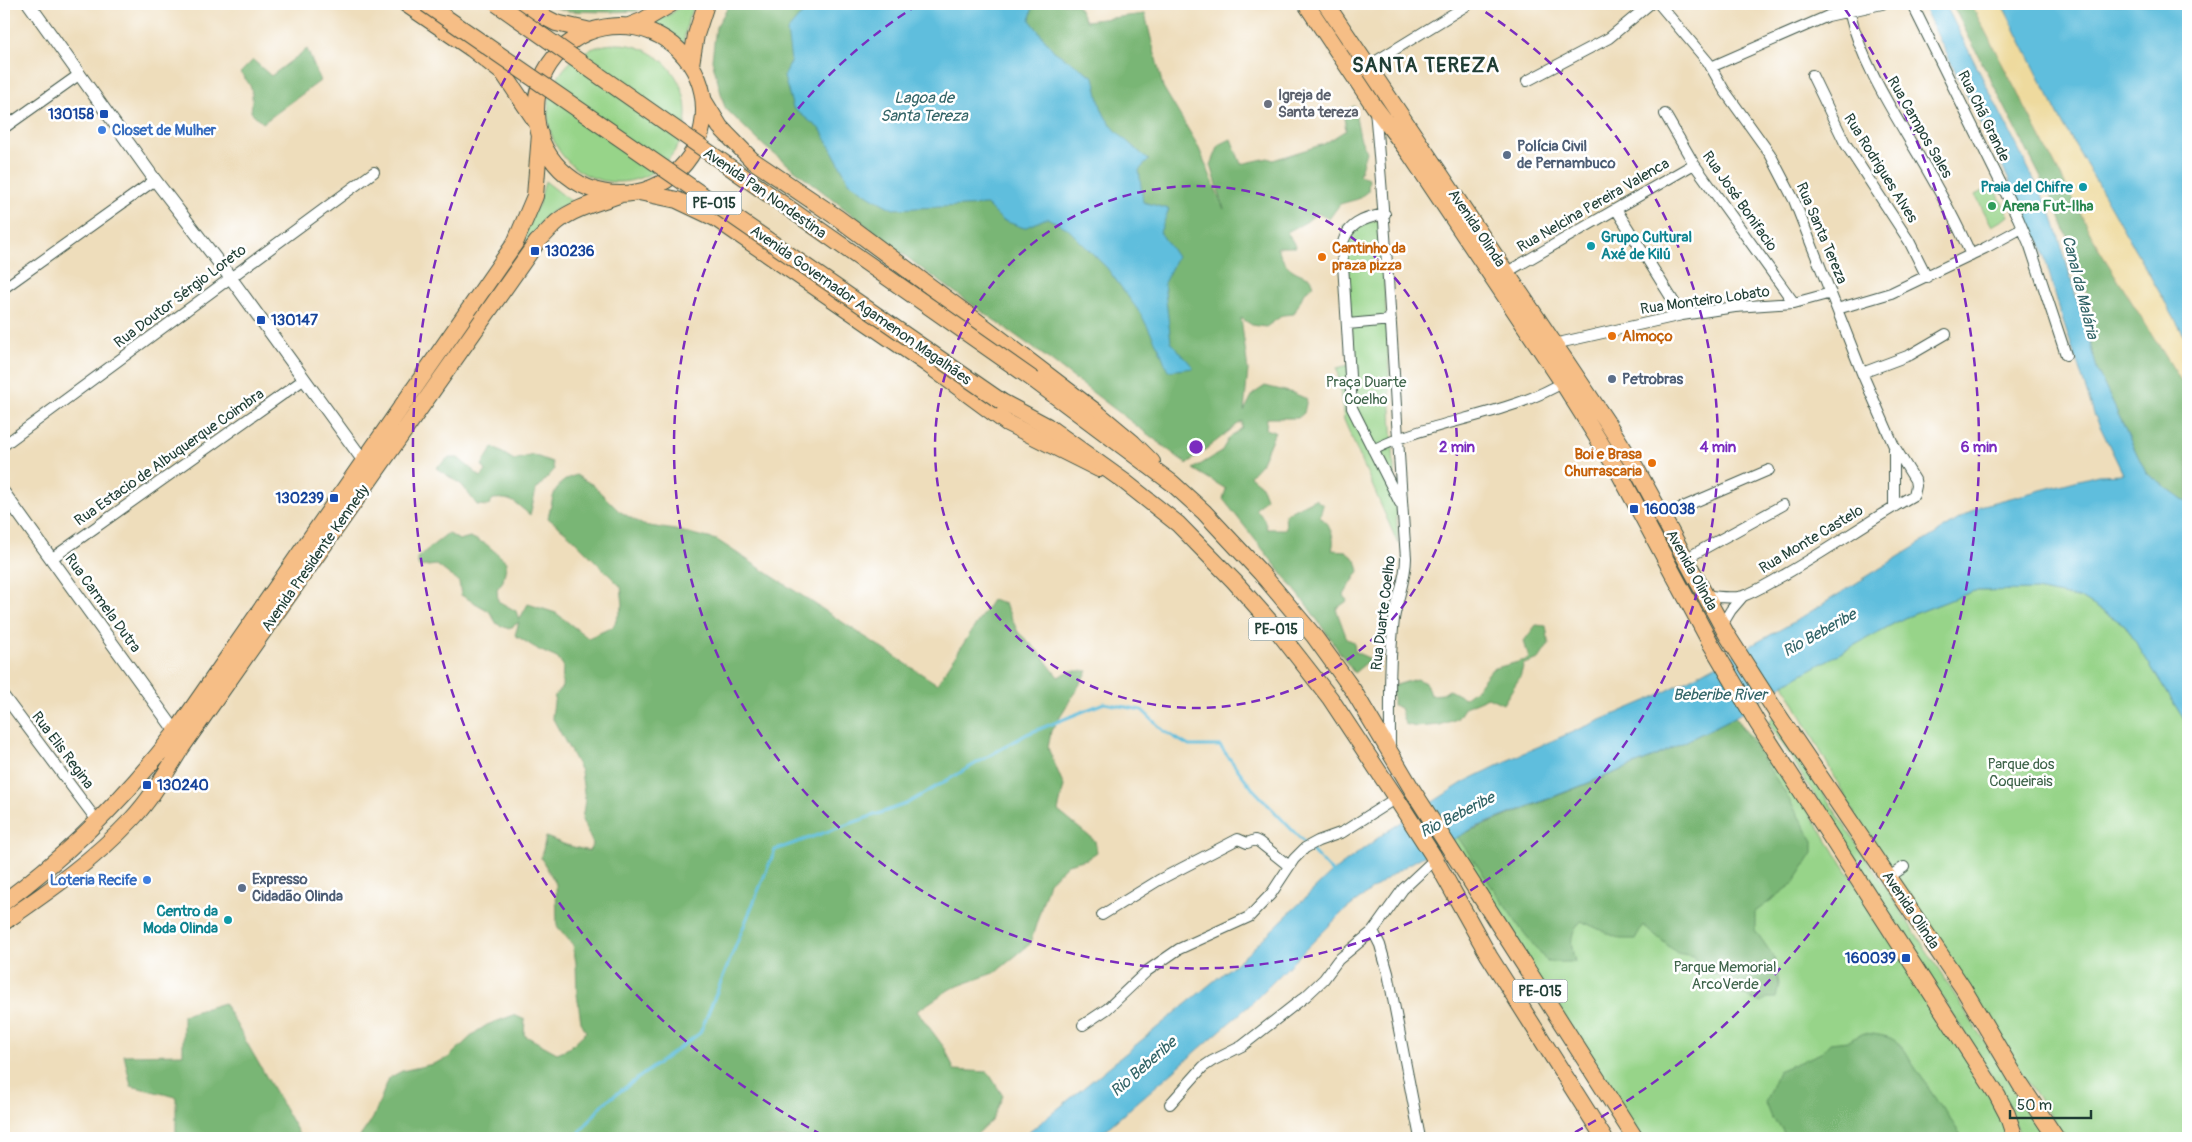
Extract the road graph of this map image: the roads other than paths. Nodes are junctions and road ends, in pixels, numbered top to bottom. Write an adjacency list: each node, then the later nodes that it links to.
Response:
1 (29, 4): 21 (street)
2 (406, 4): 28 (main road)
3 (426, 4): 60 (main road, Avenida Governador Agamenon Magalhães / PE-015, bridge)
4 (497, 4): 61 (main road, Avenida Pan Nordestina / PE-015, bridge)
5 (519, 4): 17 (main road)
6 (671, 4): 16 (main road)
7 (706, 4): 18 (main road)
8 (1306, 4): 25 (main road, Avenida Olinda)
9 (1326, 4): 19 (main road, Avenida Olinda)
10 (1469, 4): 19 (street)
11 (1650, 4): 23 (street)
12 (1882, 4): 15 (street)
13 (1912, 4): 36 (street, Rua Chã Grande)
14 (1662, 5): 20 (street, Rua Santa Tereza)
15 (1849, 11): 20 (street); 37 (street, Rua Campos Sales)
16 (629, 26): 17 (main road); 18 (main road)
17 (591, 31): 28 (main road)
18 (691, 64): 24 (main road)
19 (1368, 66): 38 (main road, Avenida Olinda)
20 (1711, 68): 42 (street, Rua Santa Tereza)
21 (80, 74): 27 (street); 31 (street)
22 (1812, 75): 40 (street, Rua Rodrigues Alves)
23 (1527, 81)
24 (704, 102): 32 (main road); 61 (main road)
25 (1374, 106): 35 (street, Rua Duarte Coelho); 52 (main road, Avenida Olinda)
26 (1665, 114): 29 (street, Rua José Bonifacio)
27 (4, 128)
28 (539, 129): 33 (main road); 58 (main road, Avenida Presidente Kennedy)
29 (1694, 164): 34 (street, Rua Nelcina Pereira Valenca); 43 (street, Rua José Bonifacio)
30 (374, 172): 39 (street, Rua Doutor Sérgio Loreto)
31 (155, 180): 39 (street); 41 (street)
32 (639, 192): 33 (main road); 60 (main road, Avenida Governador Agamenon Magalhães)
33 (619, 194): 82 (main road, Avenida Presidente Kennedy)
34 (1616, 209): 38 (street, Rua Nelcina Pereira Valenca); 45 (street)
35 (1385, 214): 46 (street, Rua Duarte Coelho); 47 (street, Rua Duarte Coelho)
36 (2022, 228): 37 (street); 50 (street, Rua Chã Grande)
37 (1971, 255): 40 (street)
38 (1507, 272): 49 (main road, Avenida Olinda)
39 (230, 277): 53 (street); 55 (street, Rua Doutor Sérgio Loreto)
40 (1927, 277): 44 (street)
41 (4, 288)
42 (1831, 293): 43 (street, Rua Monteiro Lobato); 44 (street, Rua Santa Tereza)
43 (1794, 303): 45 (street, Rua Monteiro Lobato)
44 (1837, 309): 51 (street, Rua Santa Tereza)
45 (1682, 315): 49 (street, Rua Monteiro Lobato)
46 (1391, 320): 47 (street); 54 (street, Rua Duarte Coelho)
47 (1348, 324): 57 (street, Rua Duarte Coelho)
48 (1946, 334): 51 (street)
49 (1554, 344): 52 (main road, Avenida Olinda)
50 (2066, 355)
51 (1862, 373): 56 (street, Rua Santa Tereza)
52 (1569, 378): 54 (street); 67 (main road, Avenida Olinda); 90 (main road, Avenida Olinda)
53 (303, 380): 58 (street); 68 (street, Rua Estacio de Albuquerque Coimbra)
54 (1397, 438): 57 (street); 66 (street, Rua Duarte Coelho)
55 (4, 445)
56 (1894, 446): 63 (street, Rua Santa Tereza); 65 (street)
57 (1373, 450): 66 (street, Rua Duarte Coelho)
58 (364, 460): 74 (main road, Avenida Presidente Kennedy)
59 (1769, 470): 67 (street)
60 (1125, 482): 76 (main road, Avenida Governador Agamenon Magalhães / PE-015)
61 (1172, 483): 75 (main road, PE-015)
62 (4, 493): 68 (street, Rua Carmela Dutra)
63 (1914, 495): 65 (street, Rua Monte Castelo)
64 (1783, 505): 69 (street)
65 (1894, 506): 71 (street, Rua Monte Castelo)
66 (1402, 508): 75 (street, Rua Duarte Coelho)
67 (1662, 516): 69 (main road, Avenida Olinda)
68 (52, 559): 74 (street, Rua Carmela Dutra)
69 (1685, 559): 70 (main road, Avenida Olinda)
70 (1705, 595): 71 (street, Rua Monte Castelo); 72 (main road, Avenida Olinda)
71 (1743, 596): 72 (street, Rua Monte Castelo)
72 (1724, 630): 81 (main road, Avenida Olinda)
73 (4, 696): 77 (street, Rua Elis Regina)
74 (176, 732): 77 (main road, Avenida Presidente Kennedy)
75 (1390, 751): 89 (main road, PE-015)
76 (1397, 800): 78 (main road, Avenida Governador Agamenon Magalhães / PE-015); 79 (street)
77 (98, 822): 82 (main road, Avenida Presidente Kennedy)
78 (1433, 857): 84 (street); 88 (main road, Avenida Governador Agamenon Magalhães / PE-015)
79 (1289, 866): 83 (street); 85 (street)
80 (1904, 866): 81 (street)
81 (1888, 877): 91 (main road, Avenida Olinda)
82 (6, 908)
83 (1102, 915)
84 (1372, 931): 86 (street); 87 (street)
85 (1084, 1025)
86 (1170, 1104)
87 (1420, 1138)
88 (1604, 1138)
89 (1635, 1138)
90 (2015, 1138)
91 (2056, 1138)

